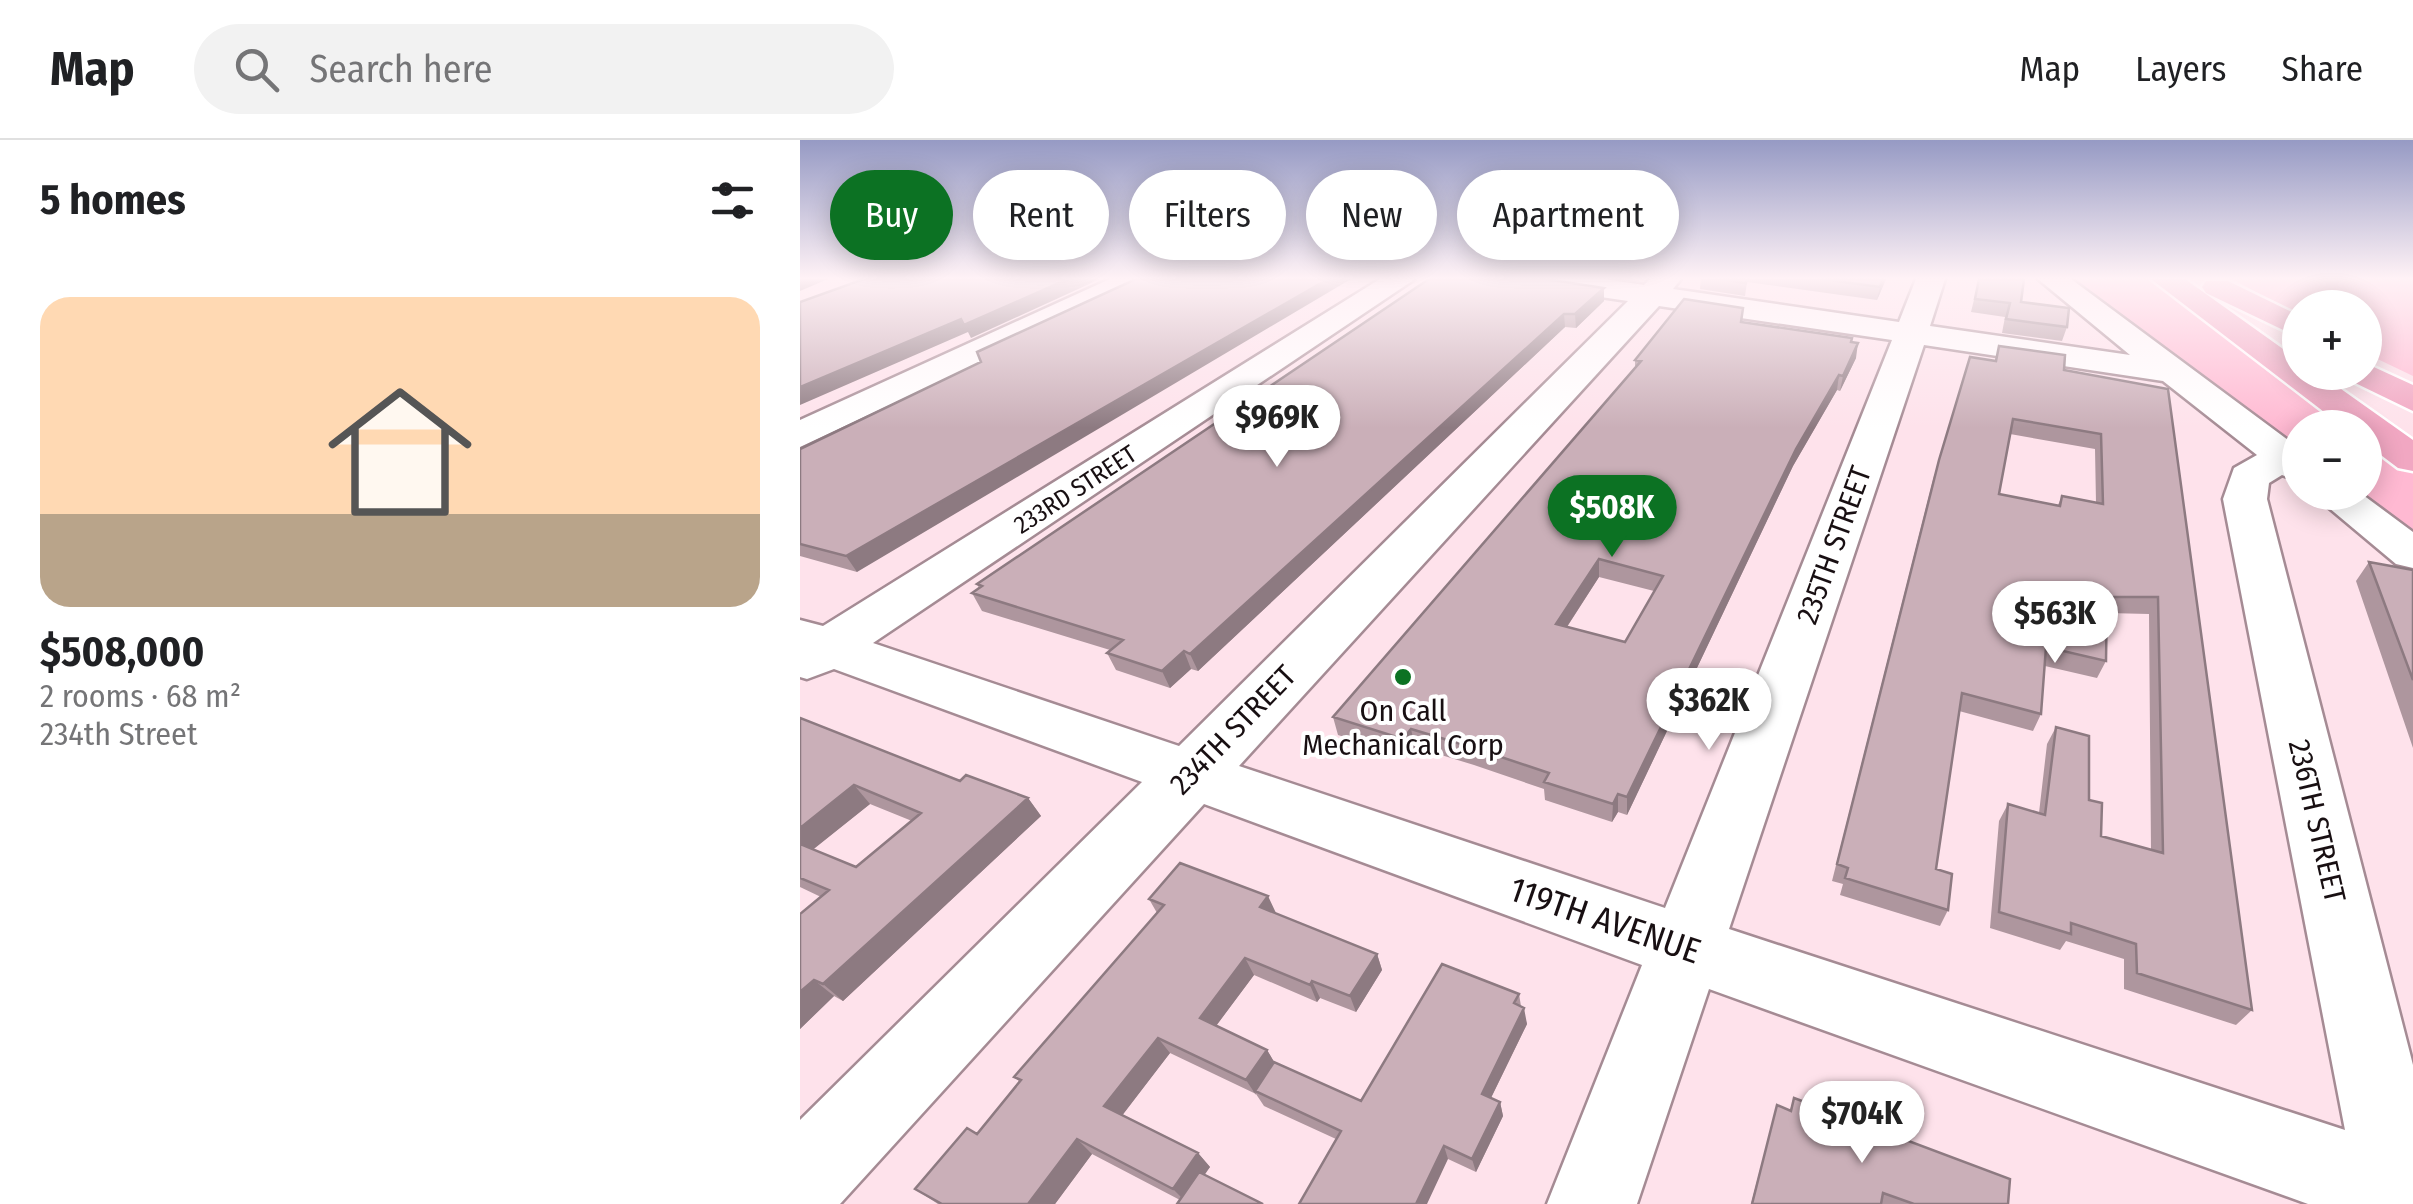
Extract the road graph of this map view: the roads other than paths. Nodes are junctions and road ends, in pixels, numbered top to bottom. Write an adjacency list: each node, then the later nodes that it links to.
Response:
1 (1029, 329): 17 (street)
2 (1323, 329): 23 (street, 233RD STREET)
3 (1620, 329): 24 (street, 234TH STREET)
4 (1914, 329): 25 (street, 235TH STREET)
5 (2006, 329): 11 (street)
6 (2117, 329): 11 (street)
7 (2252, 329): 19 (highway)
8 (2257, 329): 9 (highway)
9 (2282, 347)
10 (2382, 369): 13 (highway)
11 (2174, 372): 18 (street)
12 (2382, 384): 15 (highway)
13 (2413, 384)
14 (2356, 390): 16 (highway)
15 (2413, 400)
16 (2413, 420)
17 (800, 435)
18 (2282, 455)
19 (2413, 459)
20 (2282, 475): 27 (street, 236TH STREET)
21 (2354, 510): 22 (street)
22 (2413, 554)
23 (810, 650): 24 (street, 119TH AVENUE)
24 (1191, 774): 25 (street, 119TH AVENUE); 26 (street, 234TH STREET)
25 (1686, 948): 27 (street, 119TH AVENUE); 28 (street, 235TH STREET)
26 (800, 1182)
27 (2406, 1198)
28 (1592, 1204)

